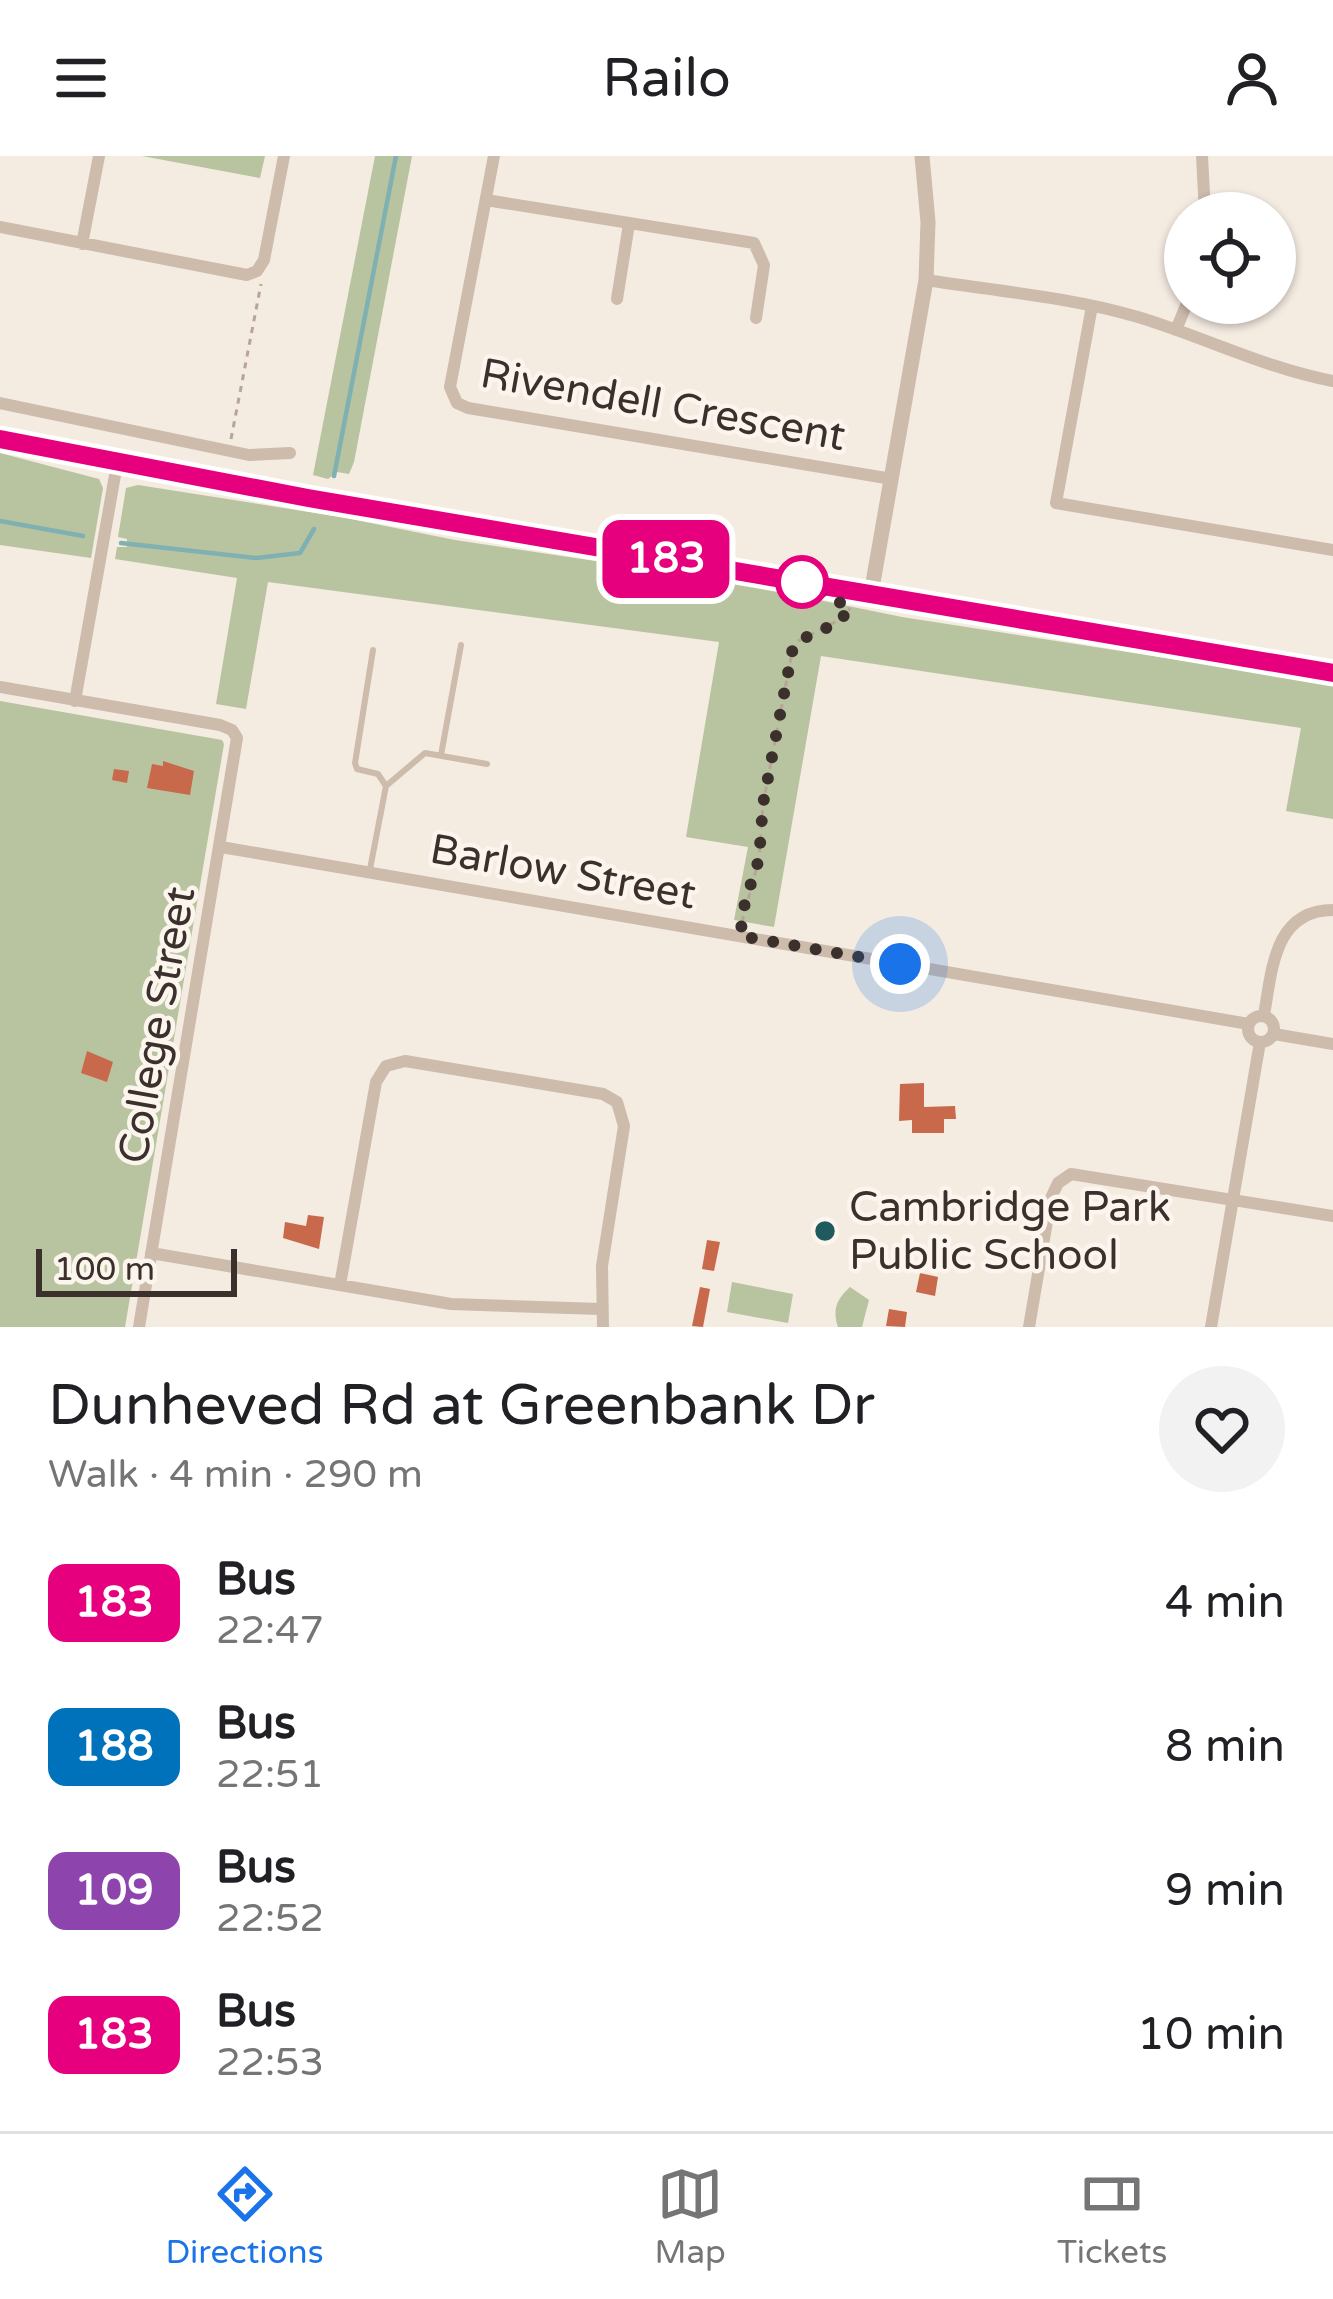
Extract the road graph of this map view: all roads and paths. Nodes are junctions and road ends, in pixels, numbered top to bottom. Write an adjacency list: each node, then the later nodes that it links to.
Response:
1 (99, 156): 10 (street)
2 (284, 156): 10 (street)
3 (494, 156): 7 (street, Rivendell Crescent)
4 (922, 156): 12 (street)
5 (1202, 156): 6 (street)
6 (1204, 192)
7 (485, 200): 8 (street); 24 (street, Rivendell Crescent)
8 (629, 224): 13 (street); 15 (street)
9 (0, 227): 10 (street)
10 (82, 244)
11 (261, 280): 21 (path)
12 (926, 280): 14 (street); 24 (street)
13 (617, 299)
14 (1092, 306): 17 (street); 25 (street)
15 (756, 318)
16 (1179, 324): 17 (street)
17 (1177, 330): 18 (street)
18 (1333, 381)
19 (0, 404): 22 (street)
20 (0, 439): 23 (main road)
21 (230, 444)
22 (290, 453)
23 (117, 464): 26 (main road); 32 (street)
24 (892, 479): 26 (street)
25 (1333, 550)
26 (871, 594): 30 (main road)
27 (850, 608): 39 (path)
28 (461, 645): 33 (lane)
29 (373, 650): 35 (lane)
30 (1333, 673)
31 (0, 688): 32 (street)
32 (75, 700): 36 (street, College Street)
33 (441, 755): 34 (lane); 35 (lane)
34 (487, 764)
35 (386, 786): 37 (lane)
36 (221, 847): 37 (street, Barlow Street); 47 (street, College Street)
37 (369, 873): 39 (street, Barlow Street)
38 (1333, 910): 40 (street)
39 (740, 936): 41 (street, Barlow Street)
40 (1264, 1016): 41 (street); 42 (street)
41 (1249, 1024): 43 (street)
42 (1274, 1034): 43 (street); 44 (street)
43 (1260, 1042): 45 (street)
44 (1333, 1044)
45 (1233, 1199): 46 (street); 52 (street); 53 (street)
46 (1333, 1216)
47 (152, 1253): 48 (street); 50 (street, College Street)
48 (340, 1285): 49 (street); 49 (street)
49 (600, 1309): 51 (street)
50 (139, 1327)
51 (604, 1327)
52 (1029, 1327)
53 (1211, 1327)

